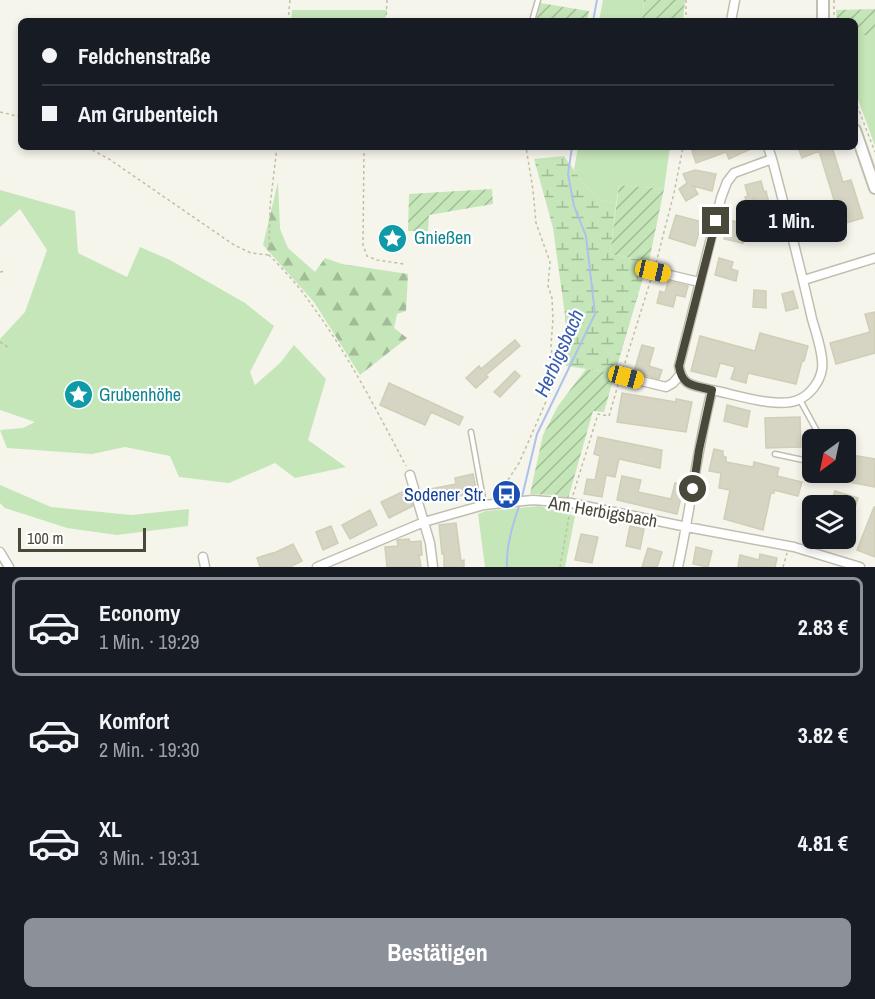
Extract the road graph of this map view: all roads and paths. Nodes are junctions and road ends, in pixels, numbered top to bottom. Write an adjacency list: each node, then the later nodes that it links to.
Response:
1 (290, 0): 8 (path)
2 (387, 0): 9 (path)
3 (538, 0): 10 (lane)
4 (686, 0): 11 (path)
5 (735, 0): 12 (street)
6 (823, 0): 13 (street)
7 (834, 0): 14 (path)
8 (288, 18)
9 (386, 18)
10 (533, 18)
11 (686, 18)
12 (732, 18)
13 (823, 18)
14 (834, 18)
15 (858, 108): 25 (path)
16 (0, 112): 17 (path)
17 (18, 116)
18 (858, 139): 27 (street)
19 (92, 150): 28 (path)
20 (277, 150): 28 (path)
21 (364, 150): 30 (path)
22 (526, 150): 47 (path)
23 (682, 150): 32 (path)
24 (769, 150): 26 (street)
25 (875, 152)
26 (772, 159): 34 (street); 35 (street)
27 (875, 188)
28 (269, 255): 46 (path)
29 (875, 258): 34 (street)
30 (404, 264)
31 (6, 271): 33 (path)
32 (653, 271): 35 (street); 39 (path)
33 (0, 272)
34 (804, 280): 41 (street)
35 (699, 282): 38 (street)
36 (0, 342): 37 (path)
37 (8, 346)
38 (680, 375): 39 (street); 40 (street)
39 (621, 376): 48 (path)
40 (712, 390): 41 (street); 51 (street)
41 (800, 399): 42 (lane)
42 (816, 429)
43 (471, 432): 49 (lane)
44 (775, 454): 45 (lane)
45 (802, 460)
46 (410, 475): 50 (street)
47 (508, 480)
48 (571, 503): 49 (street, Am Herbigsbach); 51 (street, Am Herbigsbach); 59 (path)
49 (484, 505): 50 (street, Am Herbigsbach)
50 (424, 522): 57 (street, Am Herbigsbach); 58 (street)
51 (687, 527): 52 (street, Am Herbigsbach); 60 (street)
52 (788, 546): 61 (path); 62 (street, Am Herbigsbach)
53 (0, 552): 55 (street)
54 (203, 557): 56 (street)
55 (9, 567)
56 (206, 567)
57 (317, 567)
58 (433, 567)
59 (560, 567)
60 (678, 567)
61 (783, 567)
62 (860, 567)

